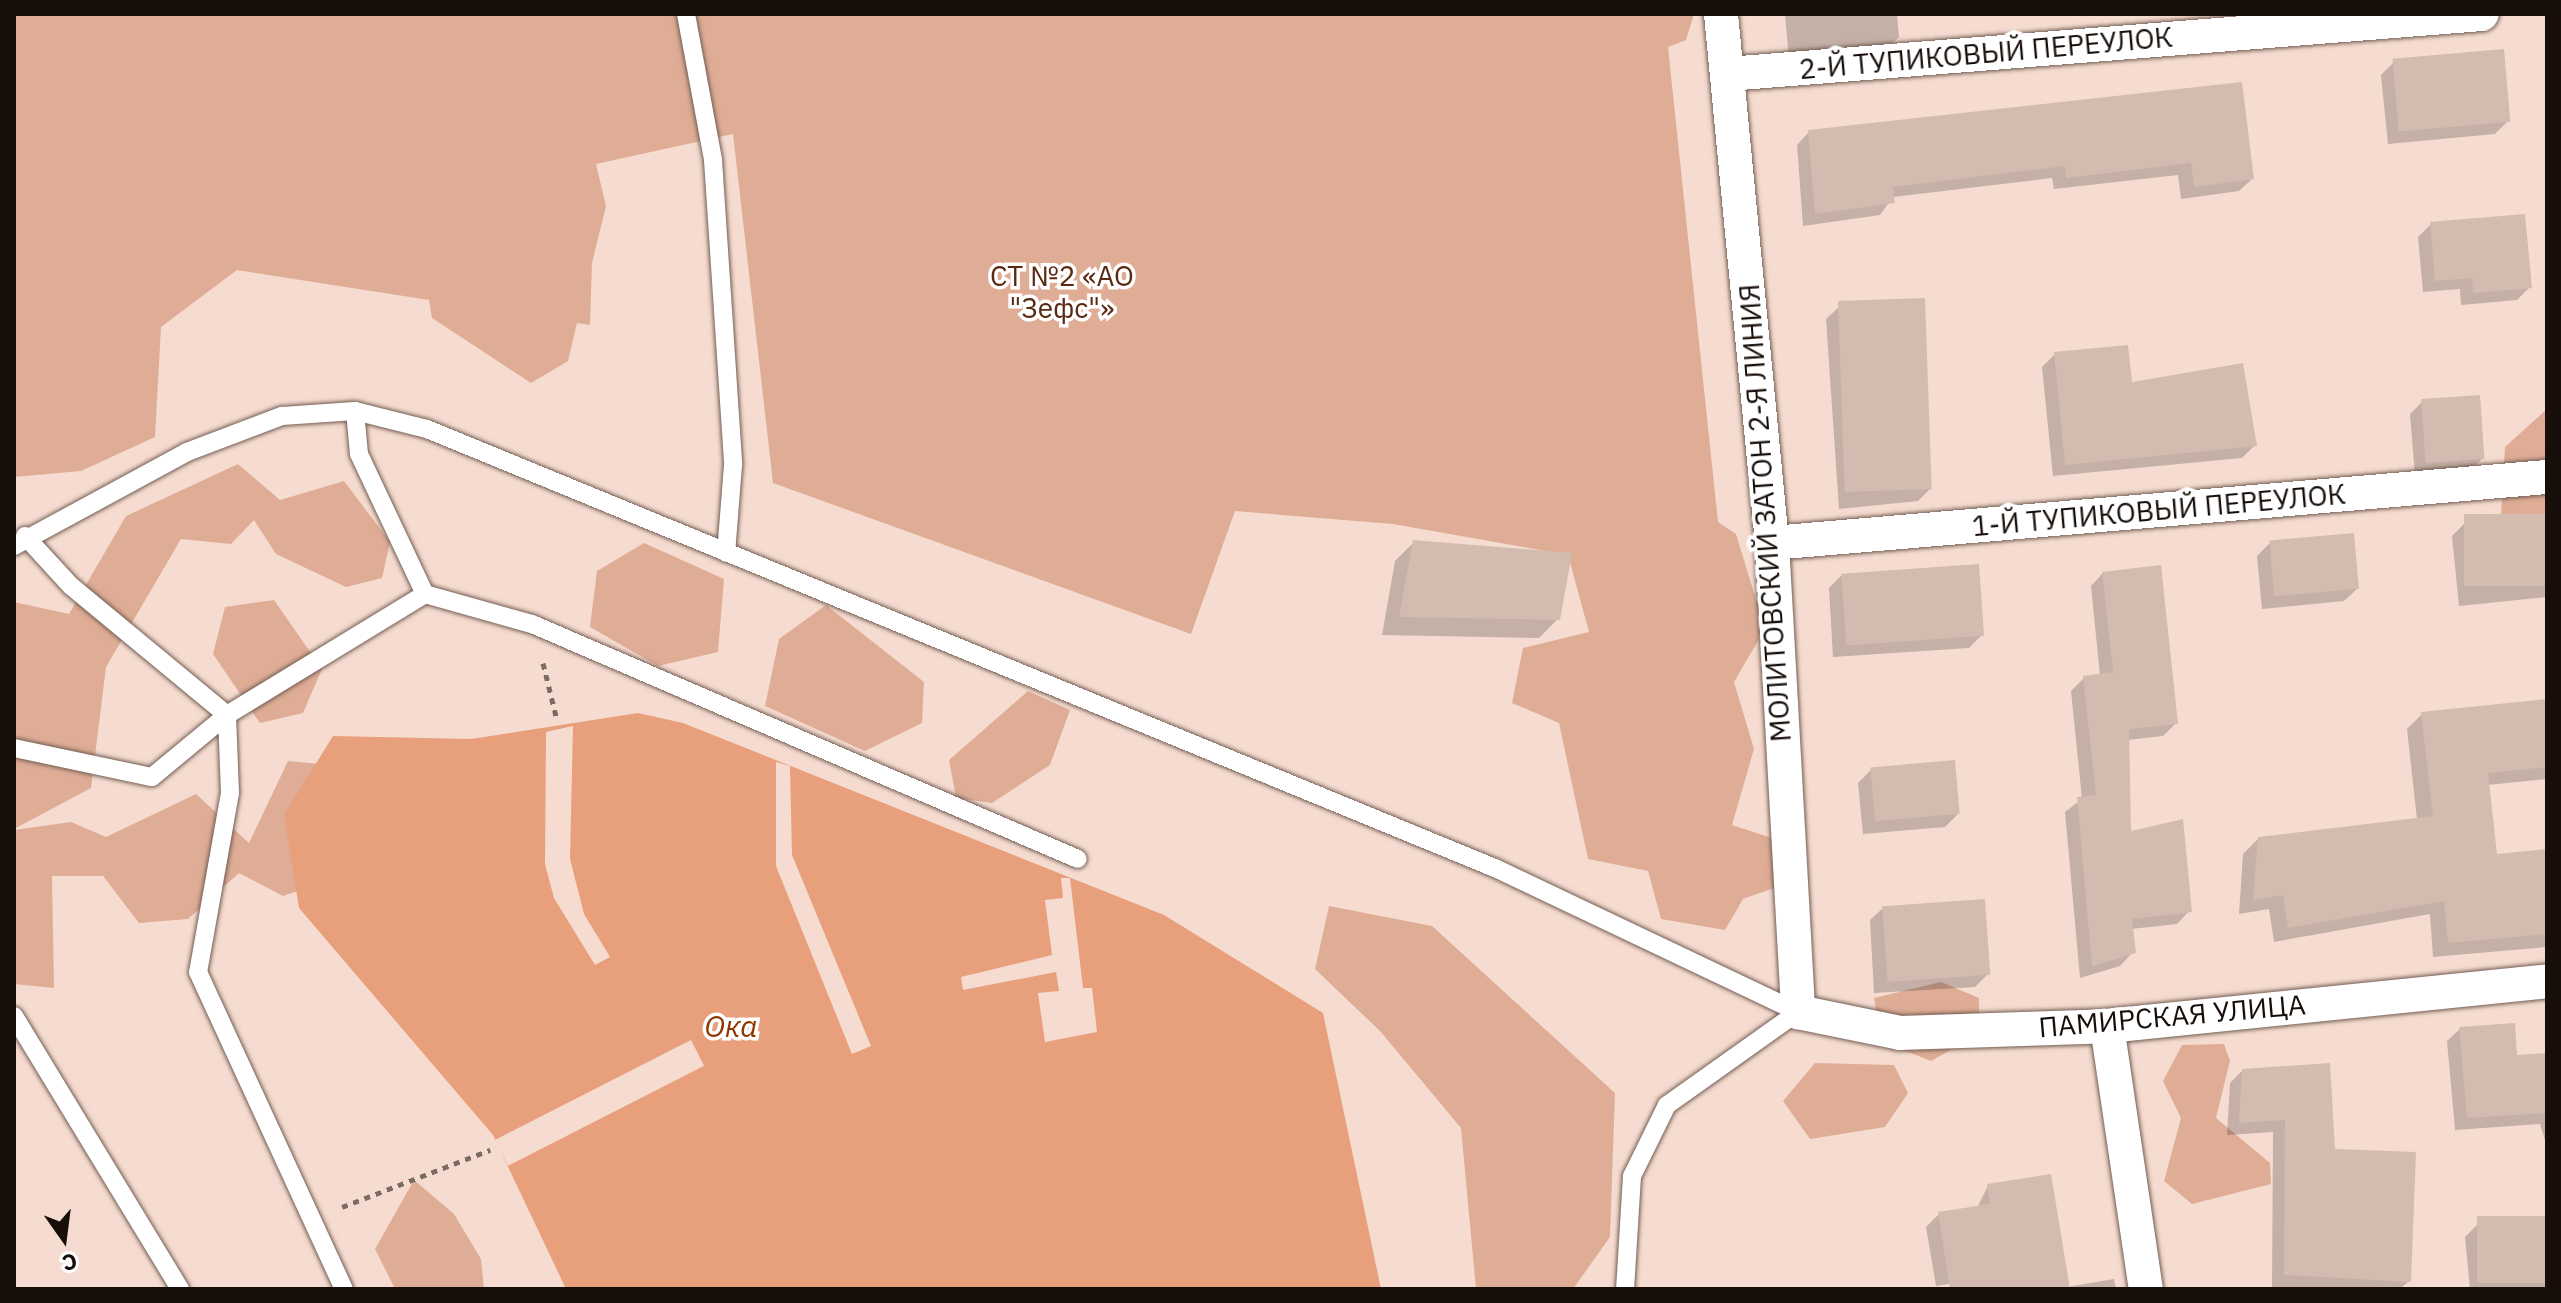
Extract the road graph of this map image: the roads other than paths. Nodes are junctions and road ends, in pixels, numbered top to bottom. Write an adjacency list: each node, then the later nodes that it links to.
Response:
1 (686, 14): 9 (lane)
2 (1721, 14): 4 (street, МОЛИТОВСКИЙ ЗАТОН 2-Я ЛИНИЯ)
3 (2482, 14): 4 (street, 2-Й ТУПИКОВЫЙ ПЕРЕУЛОК)
4 (1728, 74): 8 (street, МОЛИТОВСКИЙ ЗАТОН 2-Я ЛИНИЯ)
5 (355, 411): 7 (lane); 9 (lane); 10 (lane)
6 (2547, 477): 8 (street, 1-Й ТУПИКОВЫЙ ПЕРЕУЛОК)
7 (20, 541): 11 (lane)
8 (1772, 543): 15 (street, МОЛИТОВСКИЙ ЗАТОН 2-Я ЛИНИЯ)
9 (726, 553): 15 (lane)
10 (425, 594): 11 (lane); 13 (lane)
11 (227, 715): 12 (lane); 19 (lane)
12 (14, 748)
13 (1078, 859)
14 (2547, 981): 17 (street, ПАМИРСКАЯ УЛИЦА)
15 (1798, 1012): 17 (street, ПАМИРСКАЯ УЛИЦА); 20 (lane)
16 (14, 1016): 18 (lane)
17 (2107, 1026): 21 (street)
18 (180, 1289)
19 (344, 1289)
20 (1625, 1289)
21 (2146, 1289)

